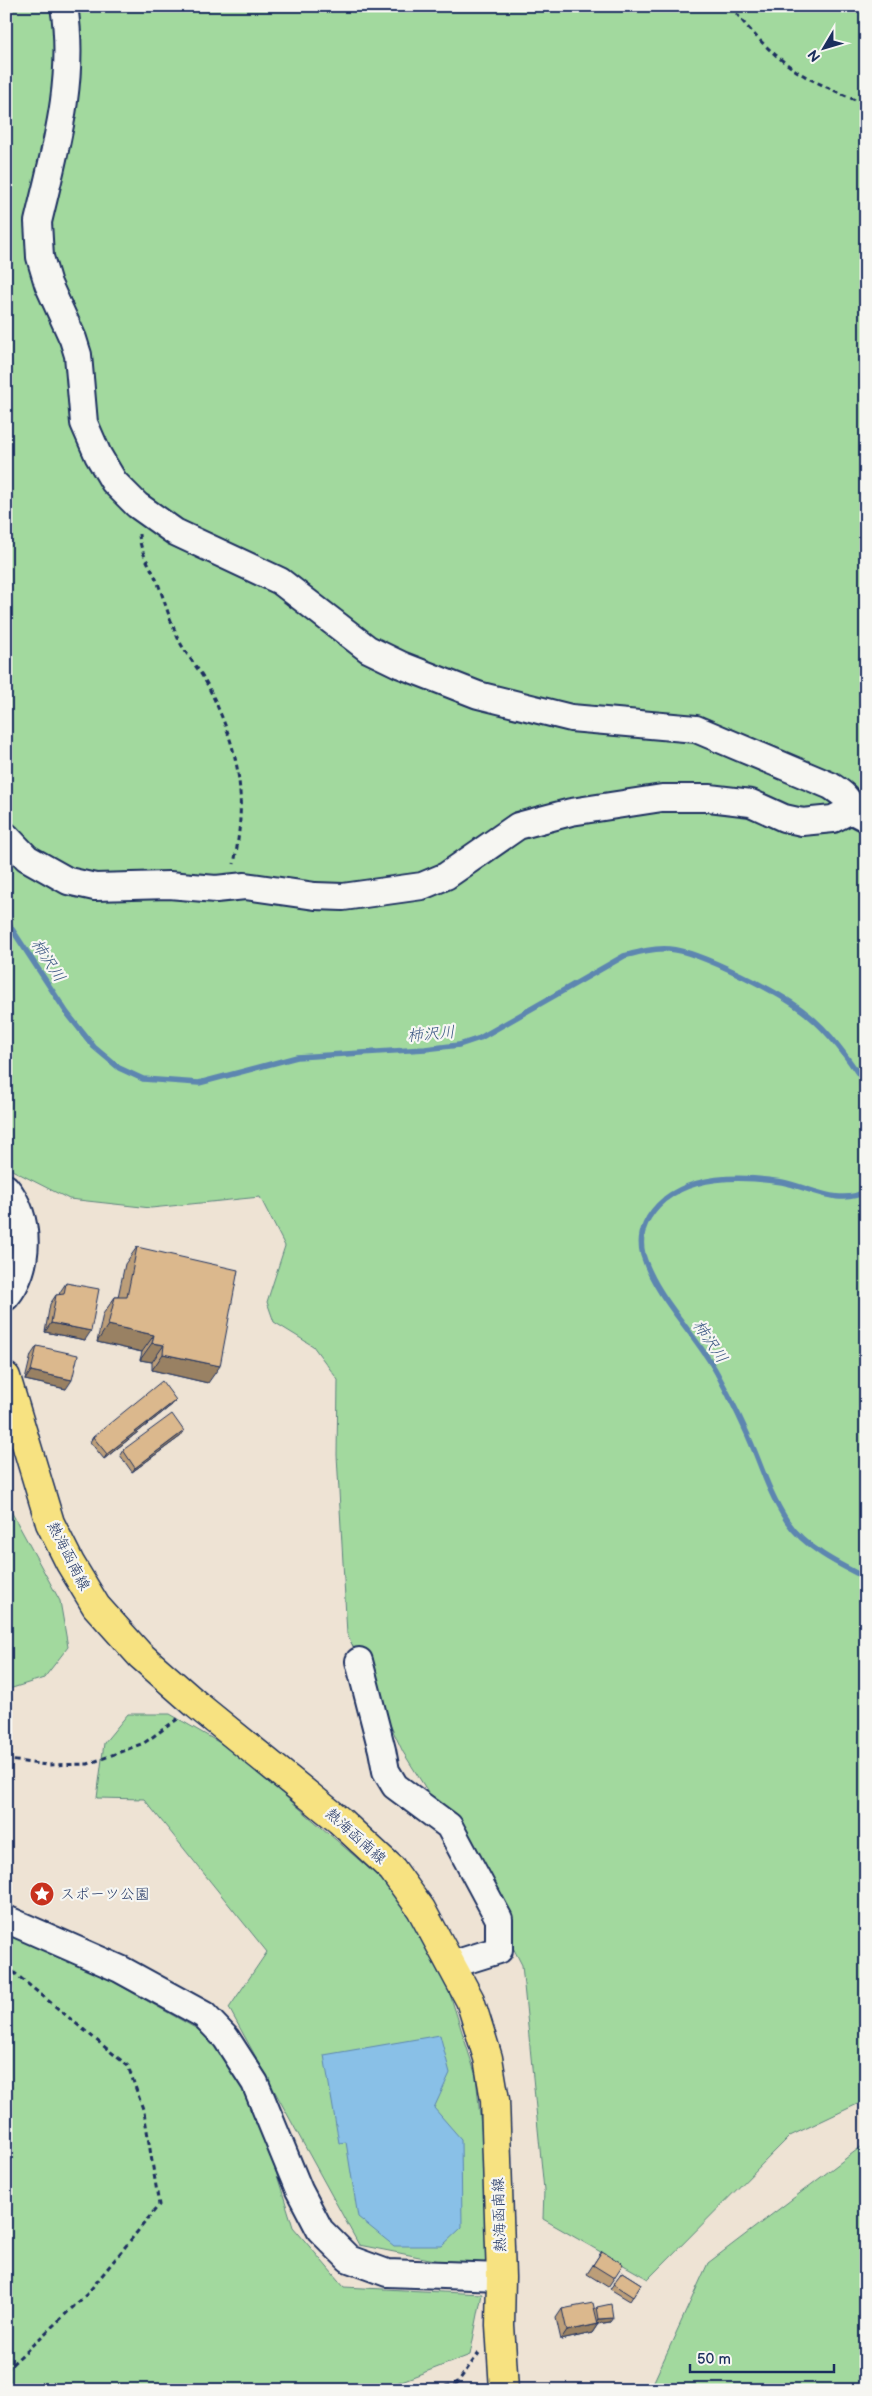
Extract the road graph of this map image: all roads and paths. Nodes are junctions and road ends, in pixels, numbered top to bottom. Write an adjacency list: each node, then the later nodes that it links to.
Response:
1 (64, 6): 4 (street)
2 (731, 6): 3 (path)
3 (866, 105)
4 (137, 505): 5 (street); 7 (path)
5 (858, 814): 7 (street)
6 (6, 836): 7 (street)
7 (230, 887)
8 (6, 1188): 9 (street)
9 (6, 1297)
10 (6, 1377): 12 (main road, 熱海函南線)
11 (359, 1660): 15 (street)
12 (198, 1705): 13 (path); 15 (main road, 熱海函南線)
13 (6, 1757)
14 (6, 1919): 17 (street)
15 (451, 1965): 17 (main road, 熱海函南線)
16 (6, 1966): 19 (path)
17 (501, 2277): 18 (main road, 熱海函南線)
18 (500, 2325): 20 (path); 21 (main road, 熱海函南線)
19 (6, 2370)
20 (428, 2390)
21 (504, 2390)

